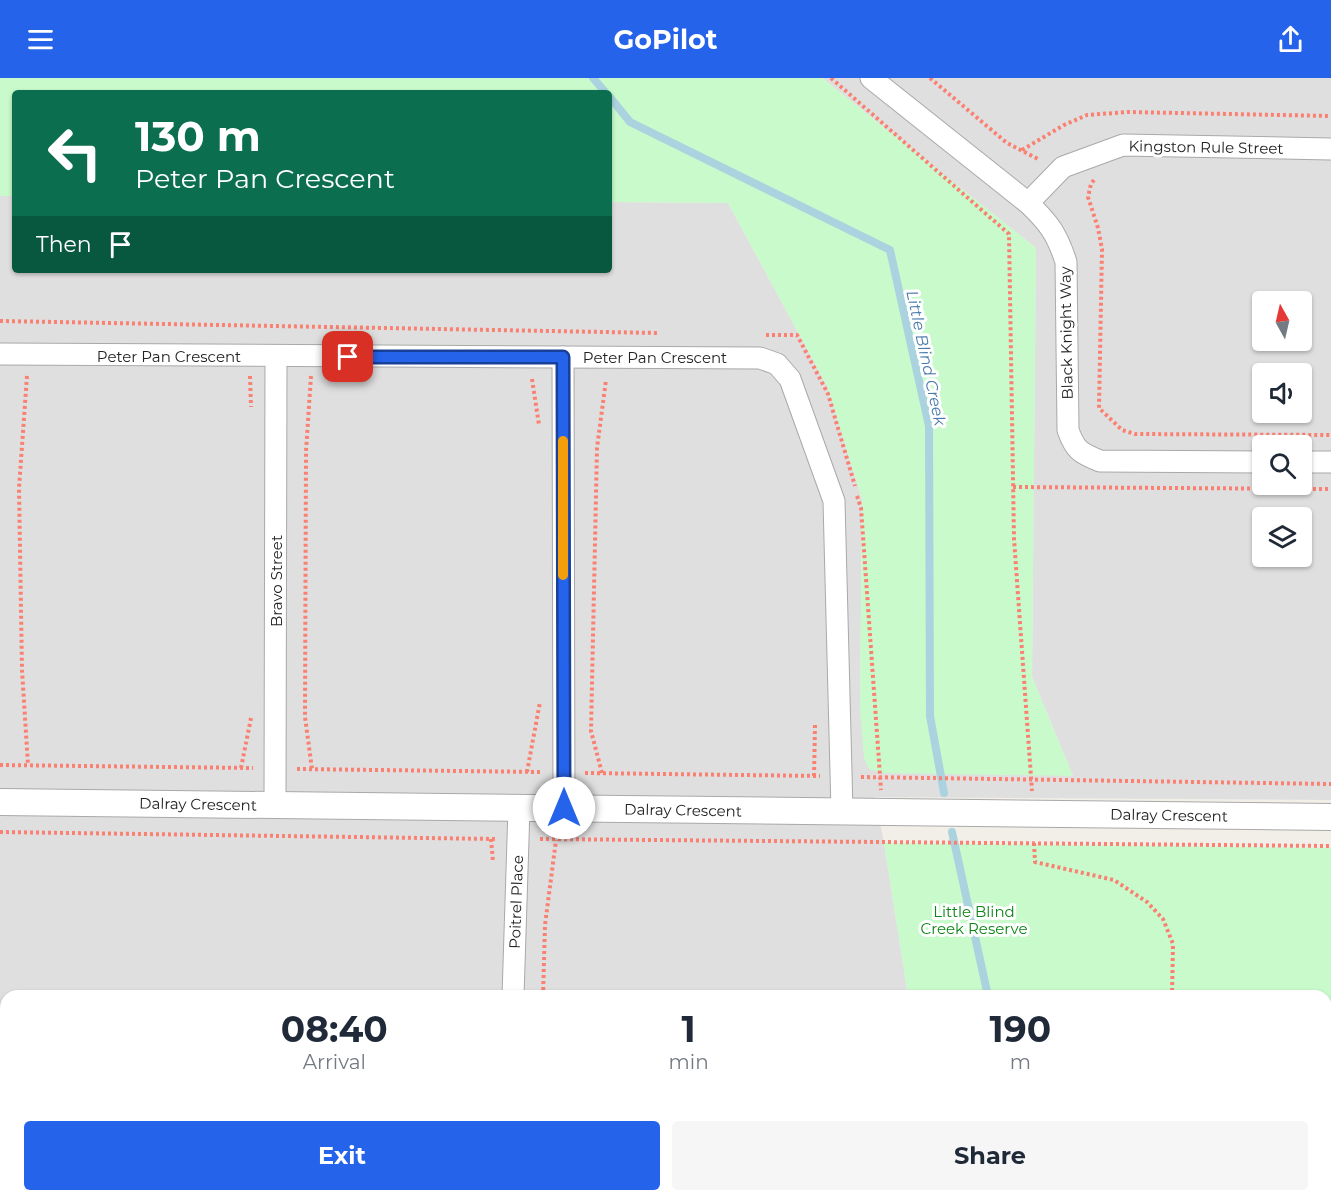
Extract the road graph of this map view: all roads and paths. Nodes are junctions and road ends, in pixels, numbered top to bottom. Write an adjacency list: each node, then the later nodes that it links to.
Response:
1 (831, 78): 25 (path)
2 (871, 78): 10 (street, Black Knight Way)
3 (930, 78): 6 (path)
4 (1331, 116): 6 (path)
5 (1331, 149): 8 (street, Kingston Rule Street)
6 (1022, 150): 8 (path)
7 (1099, 173): 9 (path)
8 (1057, 174): 9 (path); 10 (street, Kingston Rule Street)
9 (1090, 184): 21 (path)
10 (1028, 203): 22 (street, Black Knight Way)
11 (0, 354): 13 (street, Peter Pan Crescent)
12 (563, 357): 13 (street, Peter Pan Crescent); 18 (street); 35 (street, Peter Pan Crescent)
13 (276, 366): 15 (path); 30 (street, Bravo Street)
14 (18, 372): 29 (path)
15 (250, 375)
16 (322, 376): 31 (path)
17 (531, 378): 18 (path)
18 (563, 378): 19 (path); 32 (street)
19 (606, 379): 20 (path); 33 (path)
20 (618, 379)
21 (1331, 435)
22 (1252, 462)
23 (1312, 462): 24 (street)
24 (1331, 462)
25 (1013, 487): 26 (path); 36 (path)
26 (1331, 489)
27 (815, 717): 34 (path)
28 (0, 765): 29 (path)
29 (28, 765): 30 (path)
30 (275, 769): 31 (path); 39 (street, Bravo Street)
31 (312, 769): 32 (path)
32 (564, 773): 33 (path); 41 (street)
33 (602, 773): 34 (path)
34 (814, 776): 35 (path)
35 (841, 777): 36 (path); 42 (street, Peter Pan Crescent)
36 (1032, 779): 37 (path); 43 (path)
37 (1331, 784)
38 (0, 802): 39 (street, Dalray Crescent)
39 (275, 805): 40 (street, Dalray Crescent)
40 (519, 808): 41 (street, Dalray Crescent); 46 (street, Poitrel Place)
41 (564, 808): 42 (street, Dalray Crescent)
42 (842, 811): 43 (street, Dalray Crescent)
43 (1034, 814): 44 (street, Dalray Crescent); 48 (path)
44 (1331, 817)
45 (0, 832): 46 (path)
46 (518, 839): 47 (path); 50 (street, Poitrel Place)
47 (555, 840): 48 (path); 51 (path)
48 (1034, 843): 49 (path); 52 (path)
49 (1331, 846)
50 (513, 990)
51 (543, 990)
52 (1172, 990)

